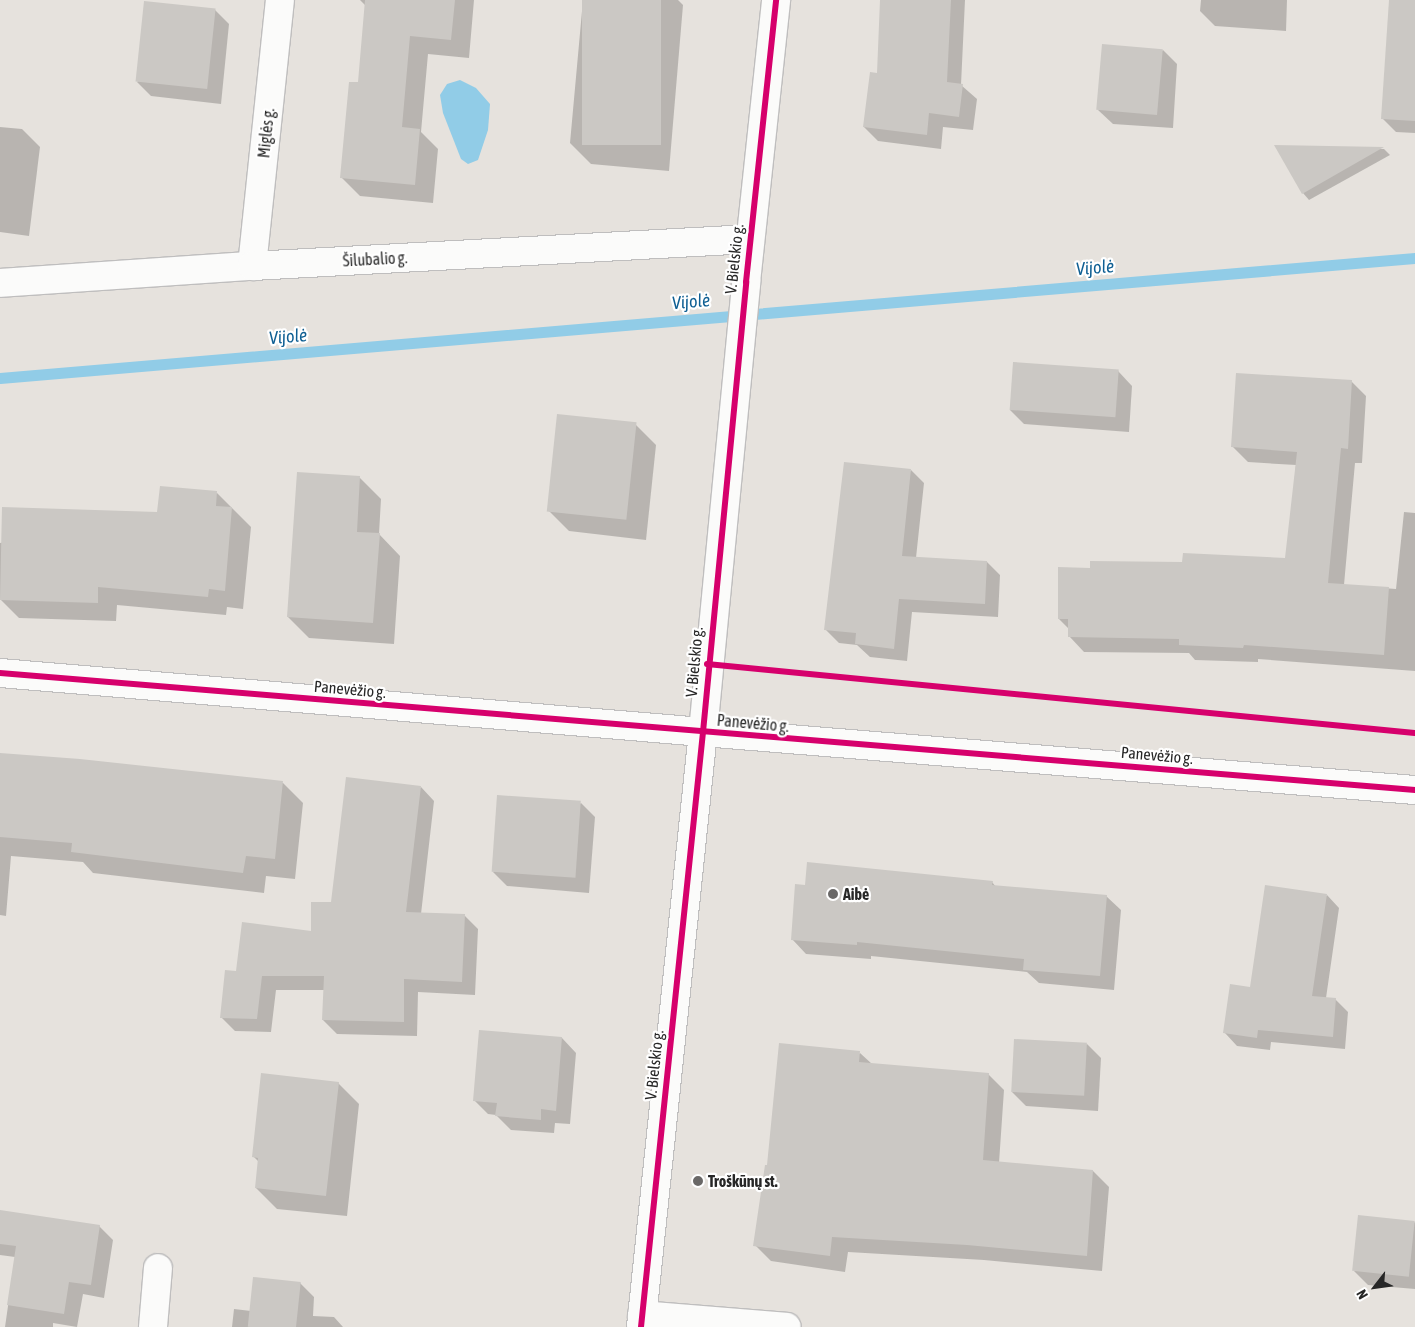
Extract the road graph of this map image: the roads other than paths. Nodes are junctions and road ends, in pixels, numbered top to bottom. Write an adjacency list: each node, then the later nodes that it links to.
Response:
1 (280, 0): 4 (street, Miglės g.)
2 (776, 0): 3 (street, V. Bielskio g.)
3 (750, 239): 4 (street, Šilubalio g.); 7 (street, V. Bielskio g.)
4 (252, 266): 5 (street, Šilubalio g.)
5 (0, 283)
6 (0, 673): 7 (street, Panevėžio g.)
7 (702, 732): 8 (street, Panevėžio g.); 10 (street, V. Bielskio g.)
8 (1415, 790)
9 (158, 1268): 11 (street)
10 (642, 1321): 12 (street)
11 (153, 1327)
12 (787, 1327)

